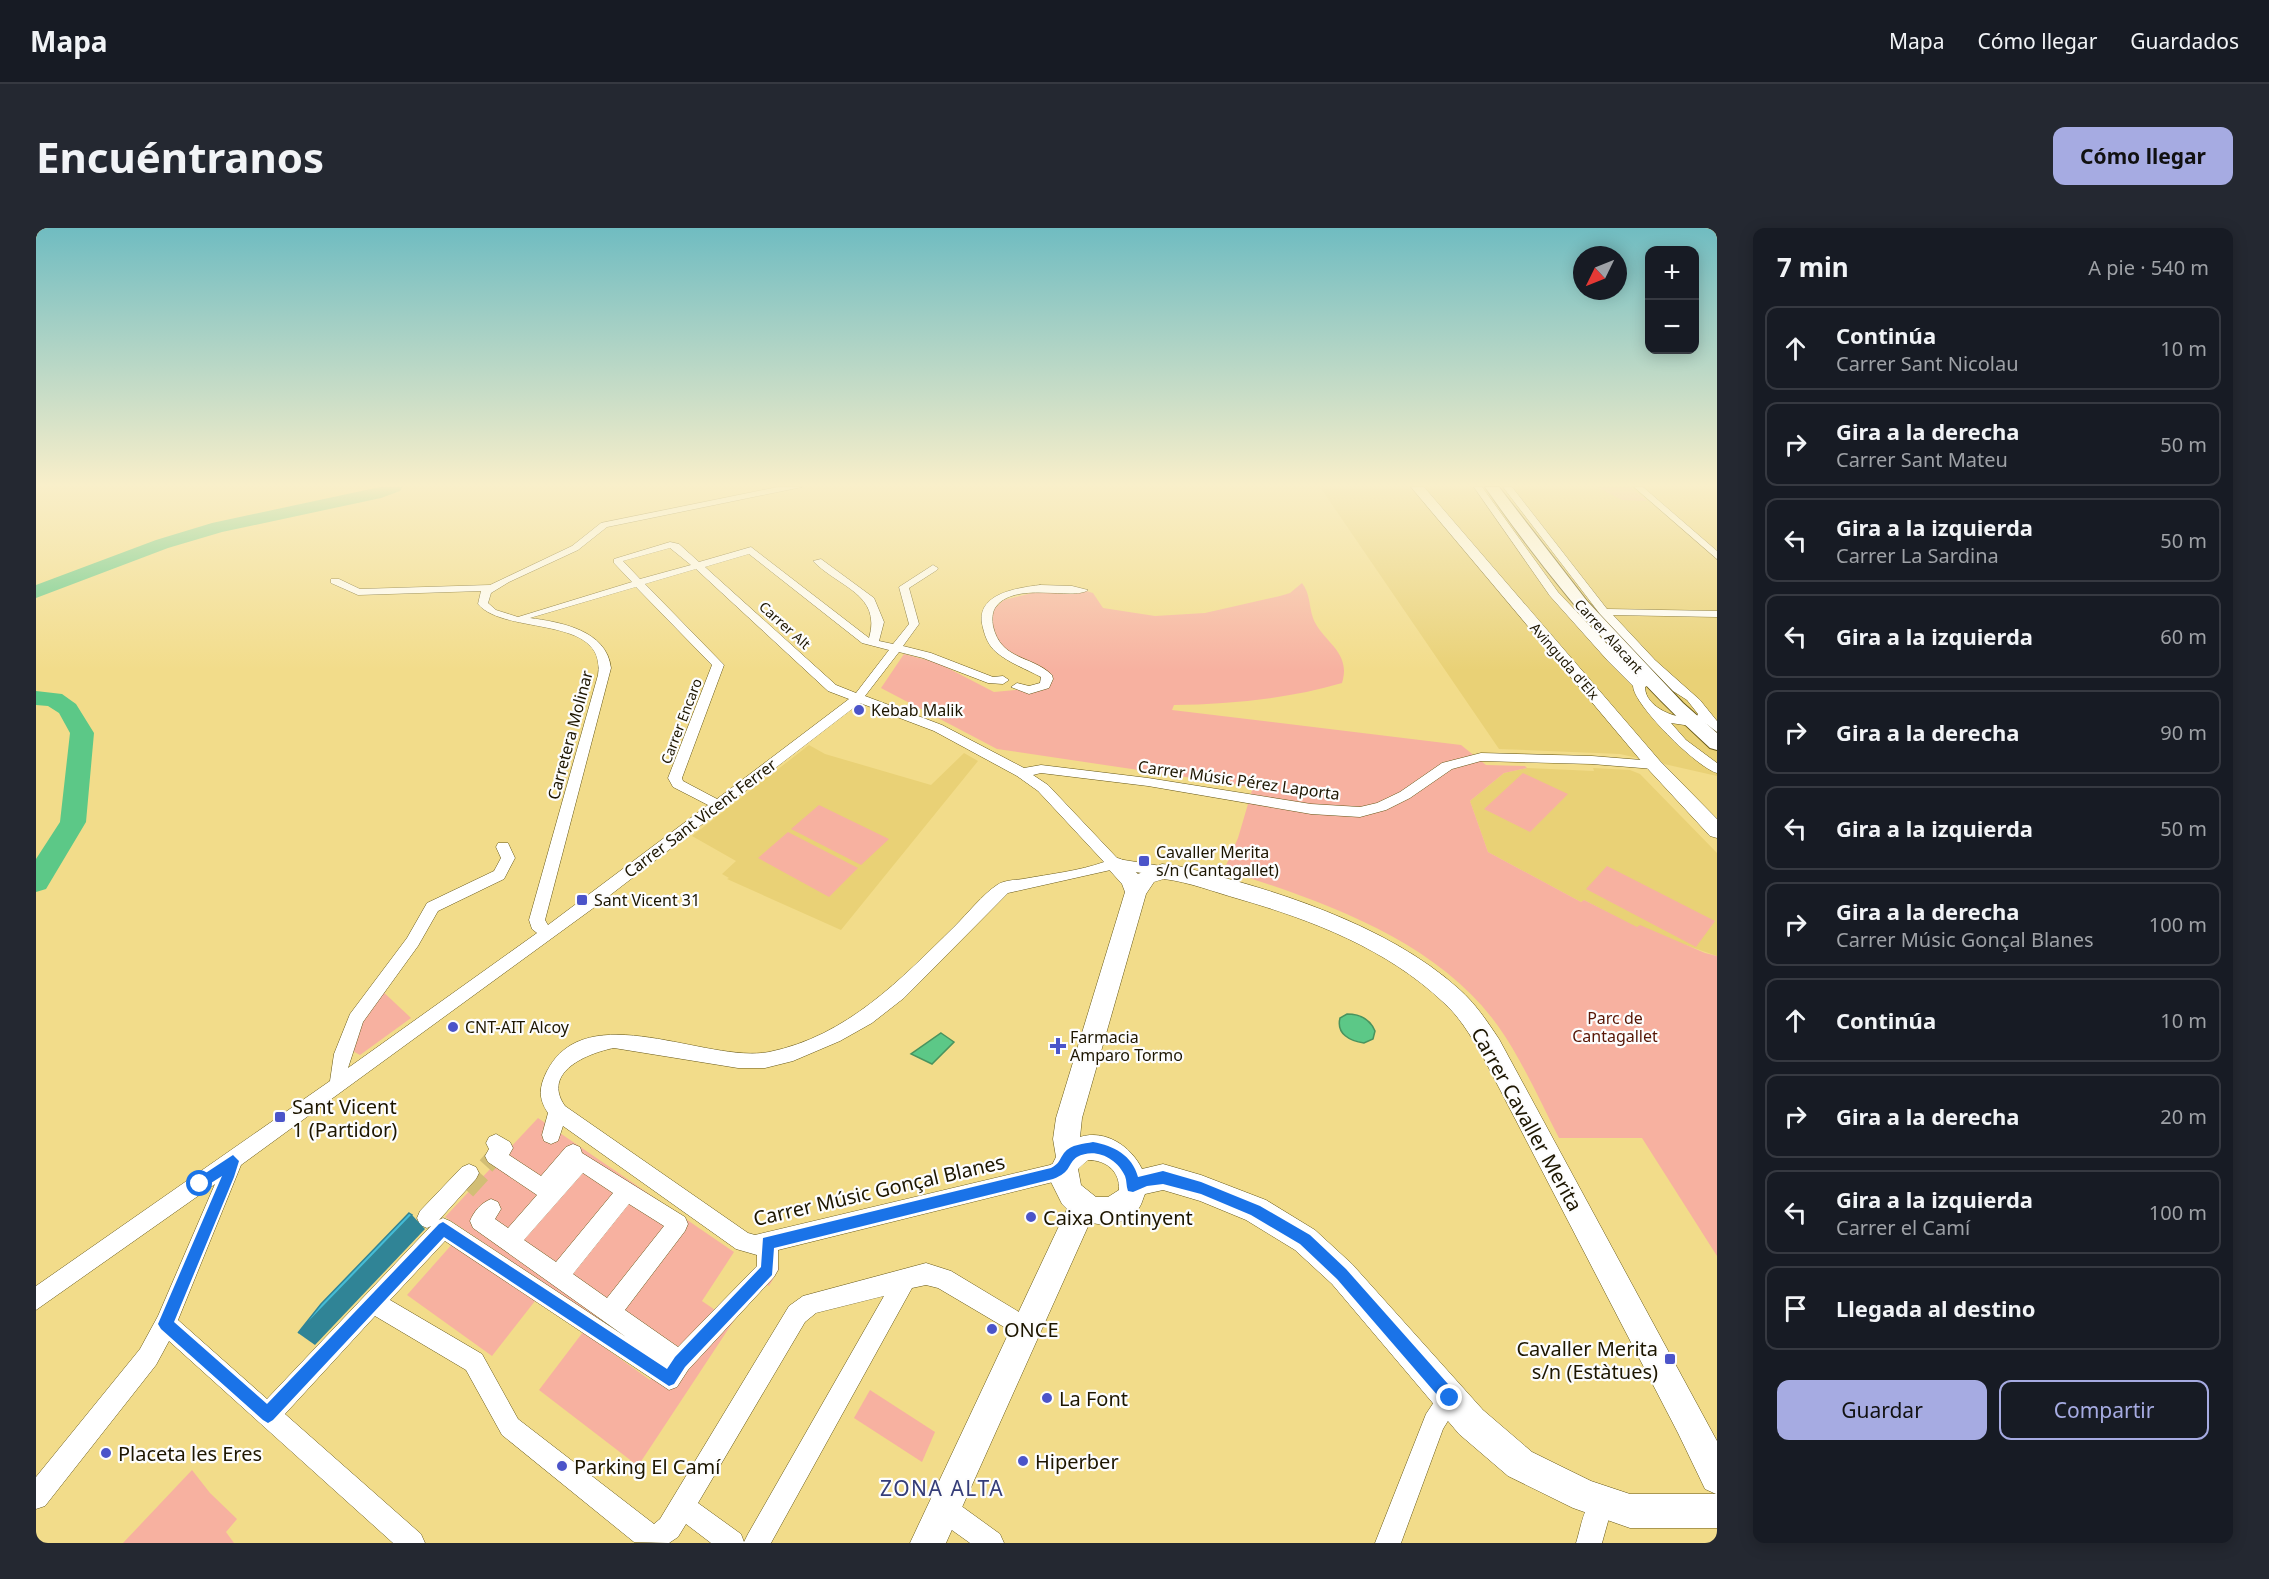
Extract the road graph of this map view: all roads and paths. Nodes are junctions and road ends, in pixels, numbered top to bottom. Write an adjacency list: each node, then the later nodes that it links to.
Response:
1 (574, 548): 13 (street)
2 (661, 548): 12 (street, Carrer Alt)
3 (677, 548): 9 (street, Carrer Alt)
4 (1469, 548): 28 (street, Avinguda d'Elx)
5 (1522, 548): 21 (street, Carrer Alacant)
6 (1537, 548): 21 (main road, Carrer Alacant)
7 (1555, 548): 15 (street, Carrer Alacant)
8 (818, 561): 18 (street)
9 (698, 566): 12 (street); 18 (street); 24 (street, Carrer Alt)
10 (933, 568): 19 (street, Carrer Sant Vicent Ferrer)
11 (335, 581): 13 (street)
12 (638, 583): 17 (street); 31 (street, Carrer Encaro)
13 (490, 588): 17 (street, Carretera Molinar)
14 (1083, 590): 22 (street)
15 (1604, 612): 16 (street); 23 (street, Carrer Alacant)
16 (1717, 614)
17 (518, 619): 37 (street, Carretera Molinar)
18 (873, 643): 19 (street)
19 (897, 648): 20 (street); 24 (street, Carrer Sant Vicent Ferrer)
20 (1003, 680): 22 (street); 22 (street)
21 (1650, 680): 23 (street); 25 (street); 26 (main road, Carrer Alacant)
22 (1017, 687)
23 (1684, 692): 26 (street, Carrer Alacant)
24 (858, 698): 30 (street, Carrer Alt); 31 (street, Carrer Sant Vicent Ferrer)
25 (1656, 711): 26 (street); 29 (street)
26 (1693, 719): 27 (main road, Carrer Alacant)
27 (1715, 737)
28 (1654, 765): 30 (street, Carrer Músic Pérez Laporta); 32 (street, Avinguda d'Elx)
29 (1717, 769)
30 (1022, 773): 34 (street, Carrer Alt)
31 (717, 805): 37 (street, Carrer Sant Vicent Ferrer)
32 (1717, 831)
33 (503, 847): 38 (street)
34 (1114, 864): 35 (street, Carrer Cavaller Merita); 36 (street); 39 (street)
35 (1162, 871): 36 (street); 63 (street, Carrer Cavaller Merita)
36 (1136, 892): 44 (street)
37 (548, 933): 38 (street, Carrer Sant Vicent Ferrer)
38 (339, 1085): 43 (street, Carrer Sant Vicent Ferrer)
39 (558, 1112): 40 (street); 52 (street, Carrer Músic Gonçal Blanes)
40 (550, 1135)
41 (496, 1143): 42 (street)
42 (573, 1153)
43 (233, 1161): 55 (street, Carrer Sant Vicent Ferrer); 58 (street)
44 (1066, 1162): 46 (street); 48 (street); 52 (street, Carrer Músic Gonçal Blanes)
45 (469, 1173): 50 (street)
46 (1133, 1186): 48 (street); 61 (street)
47 (627, 1191): 51 (street); 53 (street); 57 (street)
48 (1083, 1205): 59 (street)
49 (490, 1209): 51 (street)
50 (427, 1218)
51 (509, 1242): 53 (street)
52 (768, 1243): 60 (street)
53 (558, 1276): 57 (street)
54 (905, 1280): 59 (street); 66 (street); 71 (street)
55 (36, 1299)
56 (374, 1302): 60 (street); 62 (street); 66 (street)
57 (610, 1312): 60 (street)
58 (166, 1324): 62 (street); 64 (street)
59 (1026, 1329): 67 (street)
60 (680, 1362)
61 (1450, 1398): 65 (street); 74 (street)
62 (268, 1415): 69 (street)
63 (1717, 1477)
64 (36, 1497)
65 (1604, 1503): 68 (street); 75 (street)
66 (682, 1506): 70 (street)
67 (944, 1509): 72 (street); 73 (street)
68 (1717, 1511)
69 (412, 1543)
70 (732, 1543)
71 (756, 1543)
72 (928, 1543)
73 (991, 1543)
74 (1388, 1543)
75 (1589, 1543)

